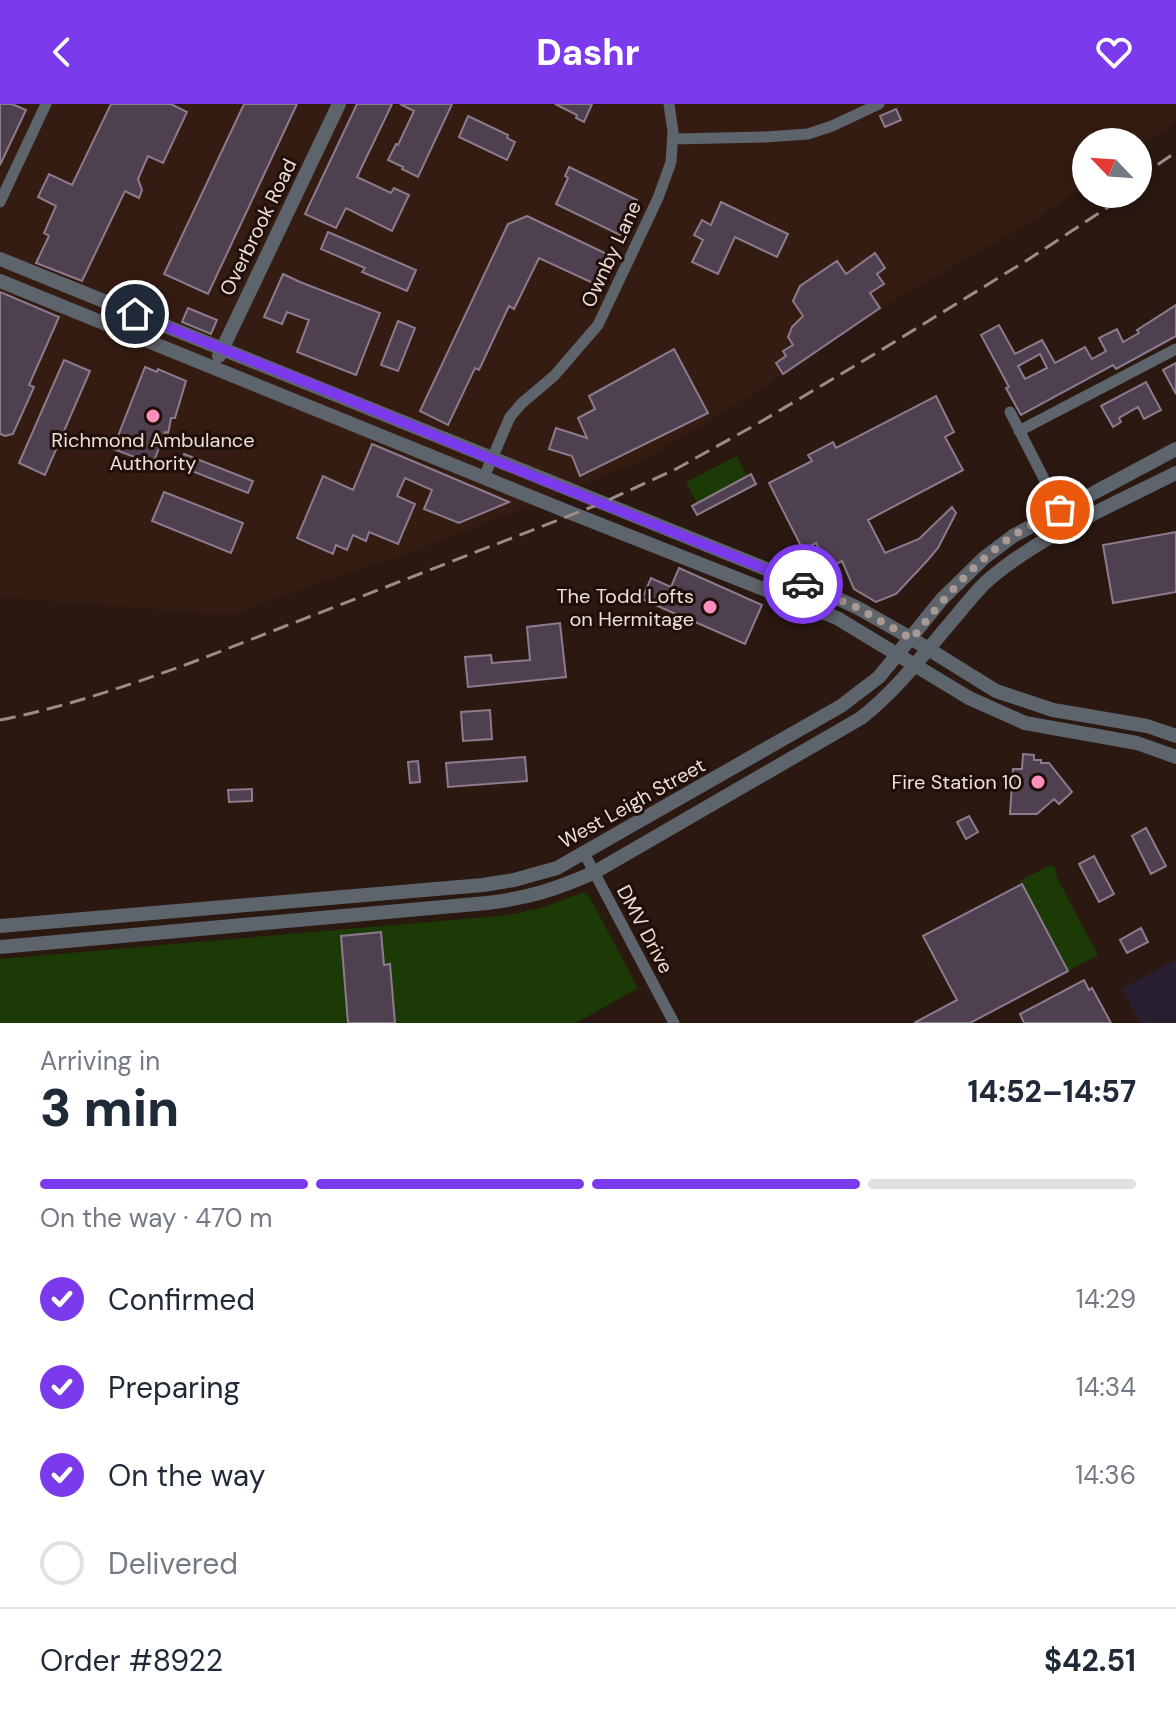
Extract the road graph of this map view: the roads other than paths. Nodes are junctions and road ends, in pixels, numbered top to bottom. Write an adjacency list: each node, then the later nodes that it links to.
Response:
1 (46, 104): 6 (street)
2 (339, 104): 11 (street, Overbrook Road)
3 (669, 104): 5 (street, Ownby Lane)
4 (879, 104): 5 (street)
5 (673, 139): 17 (street, Ownby Lane)
6 (0, 202)
7 (0, 259): 9 (street)
8 (0, 281): 10 (street)
9 (105, 302): 10 (street); 11 (street)
10 (98, 321): 13 (street)
11 (222, 349): 13 (street, Overbrook Road); 17 (street)
12 (1176, 349): 15 (street)
13 (214, 368): 19 (street)
14 (1010, 412): 15 (street)
15 (1019, 431): 20 (street)
16 (1176, 449): 20 (street, West Leigh Street)
17 (491, 459): 19 (street, Ownby Lane); 22 (street)
18 (1176, 473): 21 (street, West Leigh Street)
19 (484, 477): 24 (street)
20 (1060, 510): 21 (street); 22 (street, West Leigh Street)
21 (1069, 528): 23 (street, West Leigh Street)
22 (912, 639): 23 (street); 24 (street, West Leigh Street)
23 (928, 649): 25 (street, West Leigh Street); 26 (street)
24 (899, 655): 25 (street); 28 (street, West Leigh Street)
25 (915, 664): 27 (street); 29 (street, West Leigh Street)
26 (1176, 736)
27 (1176, 757)
28 (584, 853): 29 (street, DMV Drive); 30 (street, West Leigh Street)
29 (595, 872): 31 (street, West Leigh Street); 32 (street, DMV Drive)
30 (0, 926)
31 (0, 947)
32 (674, 1023)

